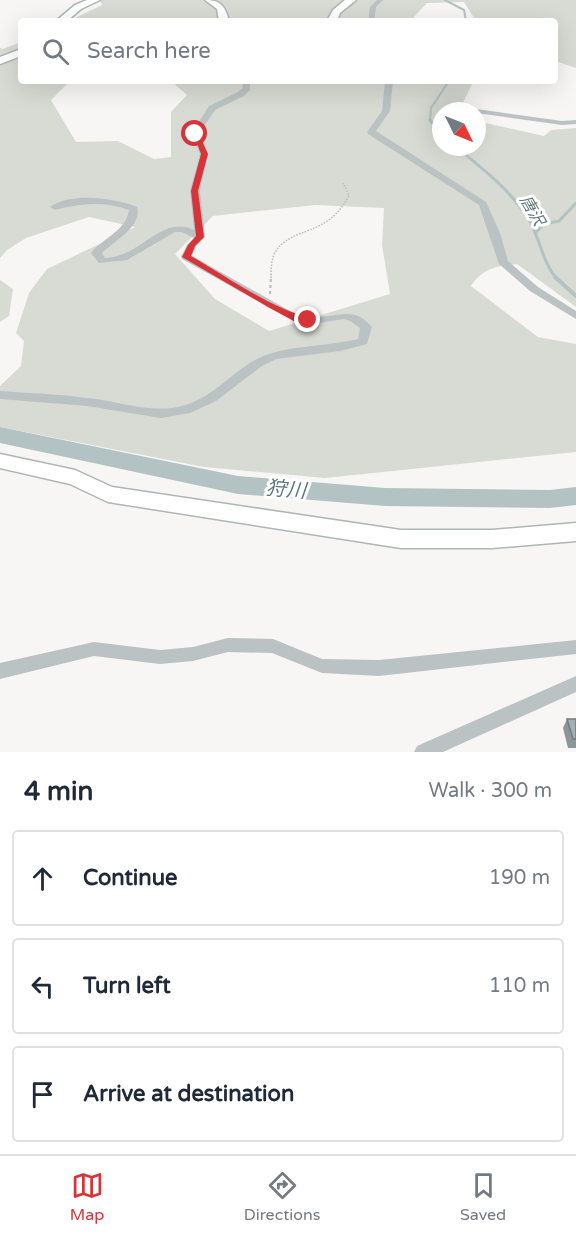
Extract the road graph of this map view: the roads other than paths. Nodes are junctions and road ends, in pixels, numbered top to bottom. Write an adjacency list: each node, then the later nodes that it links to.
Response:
1 (95, 0): 5 (street)
2 (210, 0): 6 (street)
3 (351, 0): 7 (street)
4 (380, 0): 8 (street)
5 (65, 18)
6 (223, 18)
7 (333, 18)
8 (371, 18)
9 (18, 53): 10 (street)
10 (0, 61)
11 (246, 84): 16 (street)
12 (389, 84): 17 (street)
13 (486, 112): 14 (street)
14 (576, 122)
15 (55, 207): 16 (street)
16 (200, 237): 18 (street)
17 (576, 316)
18 (0, 395)
19 (0, 461): 20 (street)
20 (576, 532)
21 (576, 647): 22 (street)
22 (0, 671)
23 (576, 684): 24 (street)
24 (423, 752)

